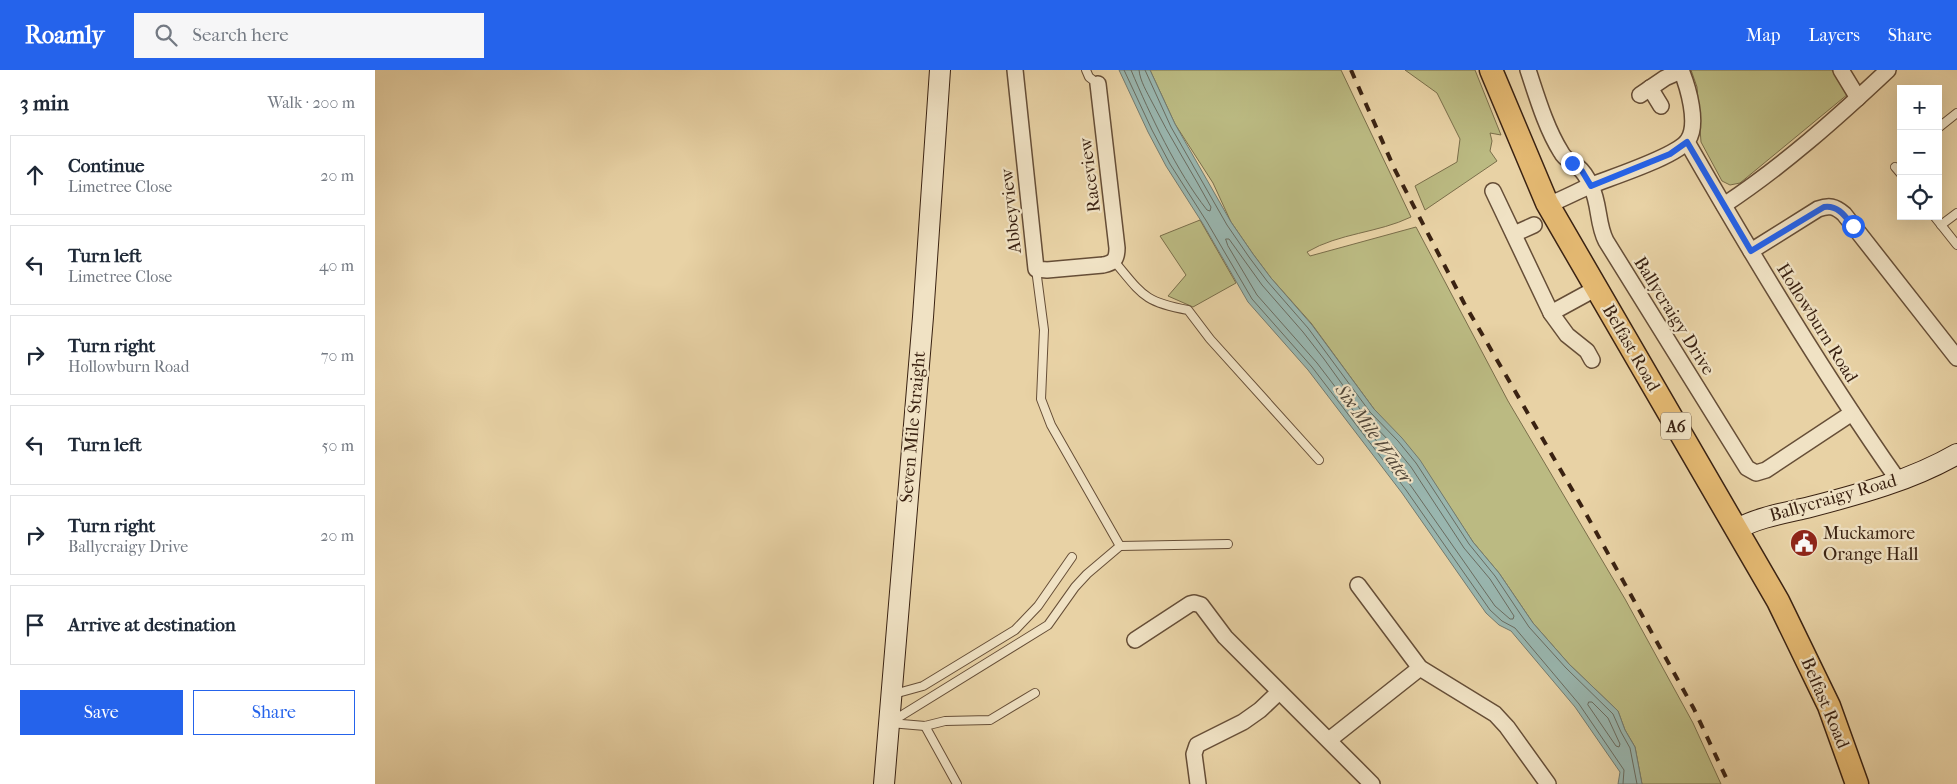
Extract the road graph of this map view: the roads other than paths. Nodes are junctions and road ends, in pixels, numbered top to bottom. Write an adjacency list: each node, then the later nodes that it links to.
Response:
1 (940, 70): 47 (main road, Seven Mile Straight)
2 (1015, 70): 29 (street, Abbeyview)
3 (1086, 70): 9 (lane)
4 (1491, 70): 19 (main road, Belfast Road / A6)
5 (1528, 70): 17 (street, Ballycraigy Drive)
6 (1681, 70): 11 (street); 14 (street)
7 (1841, 70): 10 (street)
8 (1888, 70): 10 (street)
9 (1098, 84): 28 (street, Raceview)
10 (1858, 98): 20 (street)
11 (1661, 106)
12 (1957, 113): 13 (lane)
13 (1942, 125)
14 (1687, 142): 17 (street); 20 (street, Hollowburn Road)
15 (1895, 167): 16 (lane)
16 (1897, 169)
17 (1591, 186): 19 (street); 34 (street, Ballycraigy Drive)
18 (1493, 190): 25 (street)
19 (1547, 204): 30 (main road, Belfast Road / A6)
20 (1724, 205): 27 (street, Hollowburn Road)
21 (1957, 212): 24 (lane)
22 (1937, 220): 24 (lane)
23 (1534, 225): 25 (street)
24 (1941, 225): 26 (lane)
25 (1514, 234): 31 (street)
26 (1957, 245)
27 (1751, 251): 32 (street); 34 (street, Hollowburn Road)
28 (1114, 261): 29 (street, Abbeyview); 36 (lane)
29 (1037, 269): 40 (lane)
30 (1595, 288): 31 (street); 38 (main road, Belfast Road / A6)
31 (1551, 313): 33 (street)
32 (1957, 358)
33 (1592, 360)
34 (1852, 413): 37 (street, Hollowburn Road)
35 (1956, 456): 37 (main road, Ballycraigy Road)
36 (1319, 460)
37 (1898, 480): 38 (main road, Ballycraigy Road)
38 (1737, 529): 56 (main road, Belfast Road / A6)
39 (1228, 544): 40 (lane)
40 (1120, 546): 48 (lane)
41 (1072, 557): 47 (lane)
42 (1358, 585): 44 (street)
43 (1135, 640): 45 (street)
44 (1420, 668): 50 (street); 55 (street)
45 (1279, 692): 50 (street); 53 (street)
46 (1035, 693): 49 (lane)
47 (892, 695): 48 (main road, Seven Mile Straight)
48 (889, 723): 49 (lane); 51 (main road, Seven Mile Straight)
49 (925, 726): 52 (lane)
50 (1329, 740): 54 (street)
51 (884, 784)
52 (957, 784)
53 (1198, 784)
54 (1372, 784)
55 (1549, 784)
56 (1857, 784)

